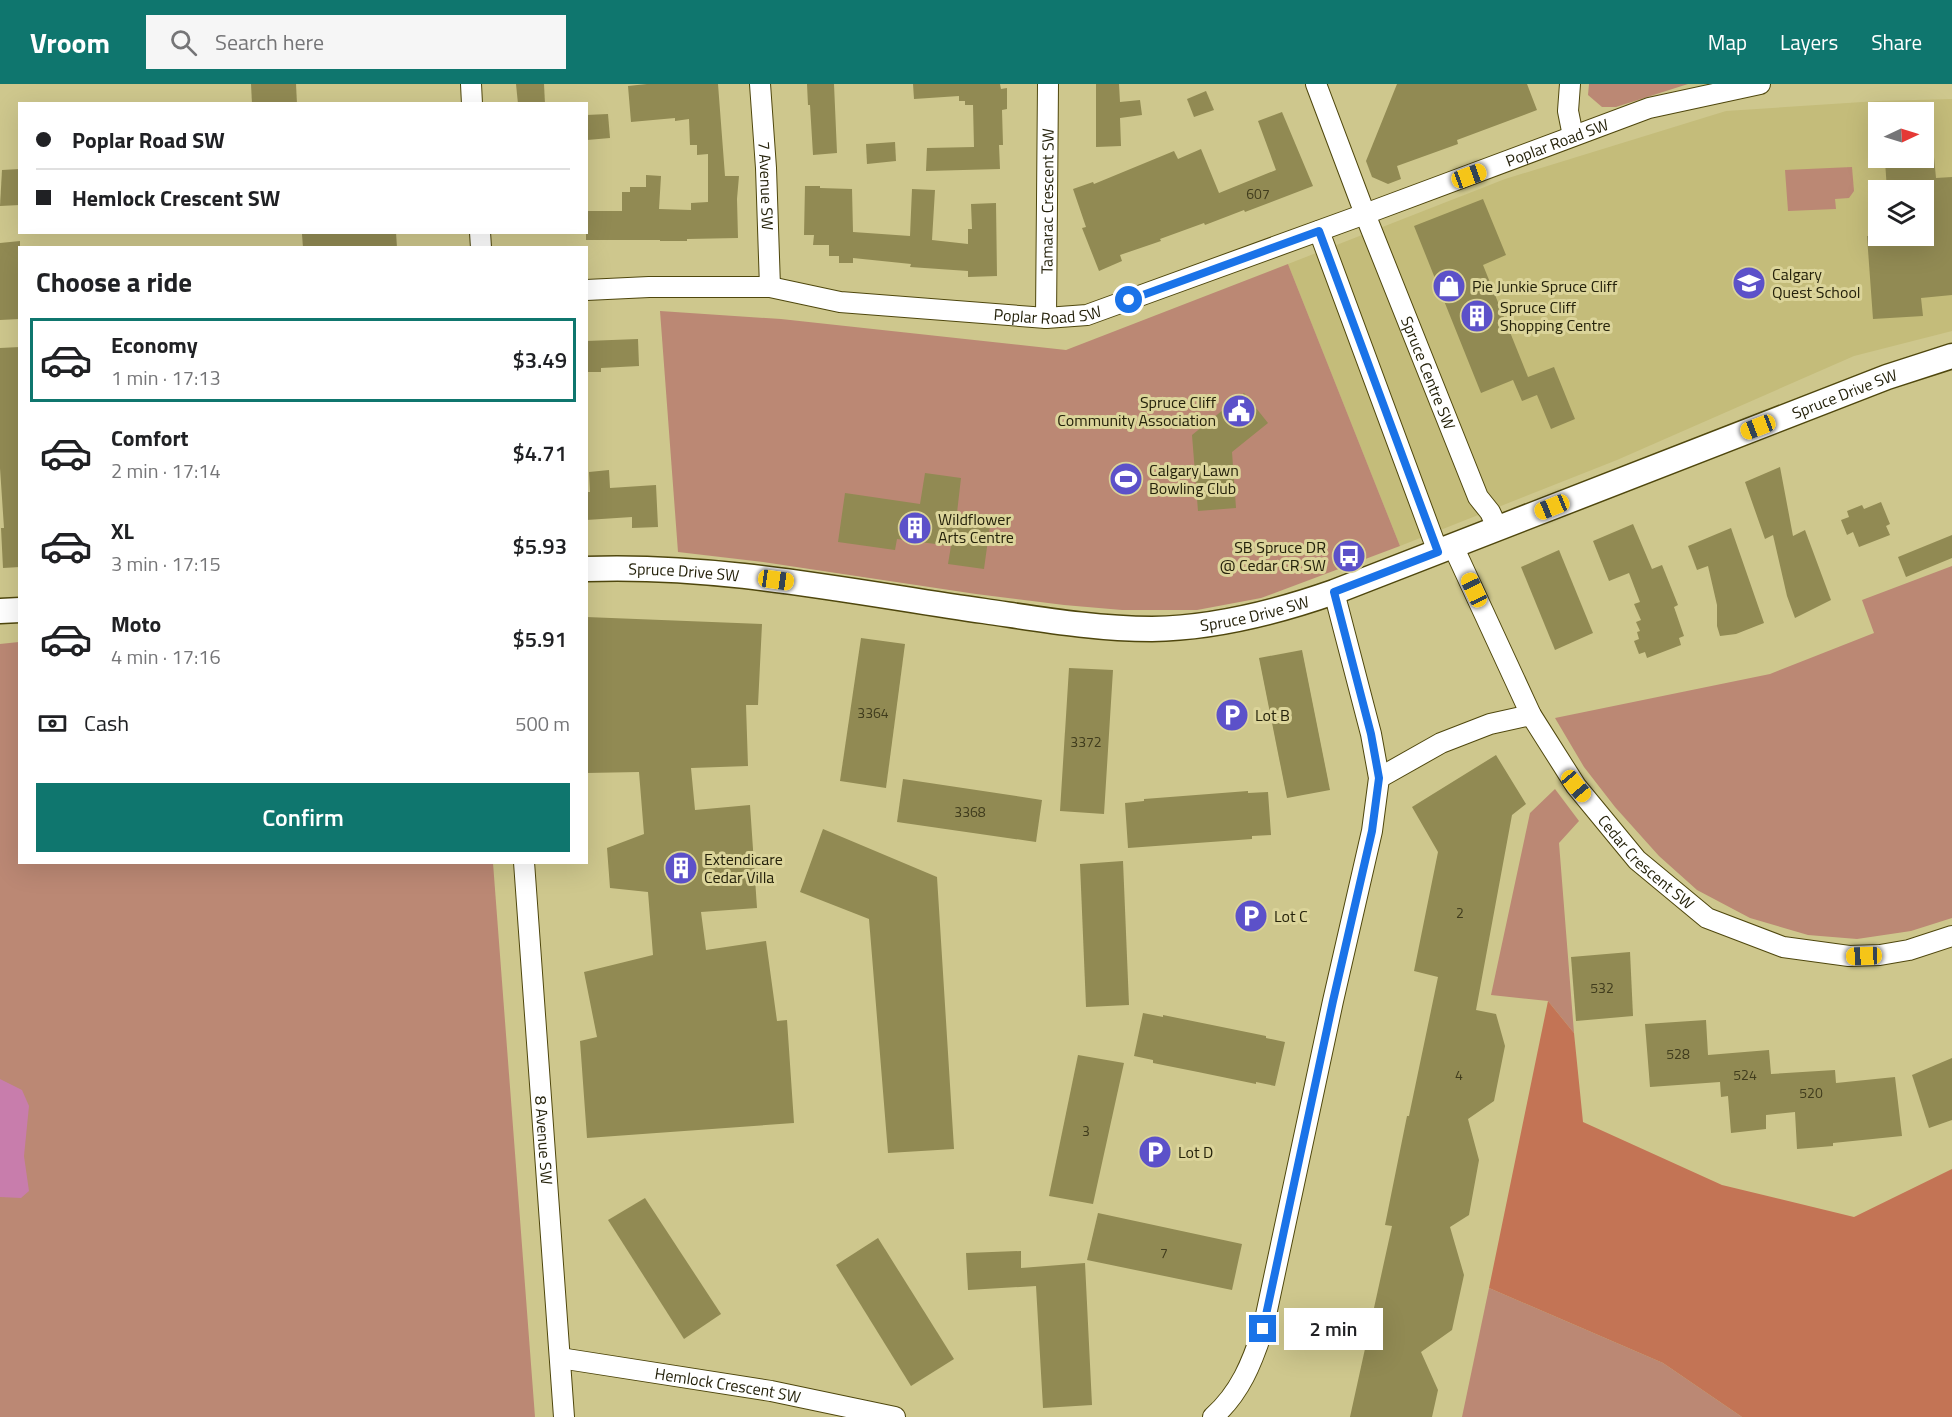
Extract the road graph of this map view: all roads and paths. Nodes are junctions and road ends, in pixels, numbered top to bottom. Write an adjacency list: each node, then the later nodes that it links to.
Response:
1 (471, 84): 7 (street)
2 (760, 84): 11 (street, 7 Avenue SW)
3 (1048, 84): 13 (street, Tamarac Crescent SW)
4 (1316, 84): 9 (street)
5 (1570, 84): 8 (street)
6 (1760, 84): 8 (street, Poplar Road SW)
7 (472, 102)
8 (1573, 136): 9 (street, Poplar Road SW)
9 (1365, 214): 10 (street, Poplar Road SW); 15 (street, Spruce Centre SW)
10 (1319, 231): 13 (street, Poplar Road SW); 16 (street)
11 (770, 287): 12 (street, Poplar Road SW); 13 (street, Poplar Road SW)
12 (588, 290)
13 (1046, 318)
14 (1952, 356): 15 (street, Spruce Drive SW)
15 (1497, 529): 16 (street, Spruce Drive SW)
16 (1446, 549): 18 (street, Spruce Drive SW); 21 (street, Cedar Crescent SW)
17 (588, 569): 18 (street, Spruce Drive SW)
18 (1334, 592): 22 (street)
19 (18, 610): 20 (street)
20 (0, 611)
21 (1531, 715): 22 (street); 24 (street, Cedar Crescent SW)
22 (1379, 778): 28 (street)
23 (524, 864): 25 (street, 8 Avenue SW)
24 (1952, 936)
25 (560, 1358): 26 (street, 8 Avenue SW); 27 (street, Hemlock Crescent SW)
26 (564, 1417)
27 (895, 1417)
28 (1213, 1417)

